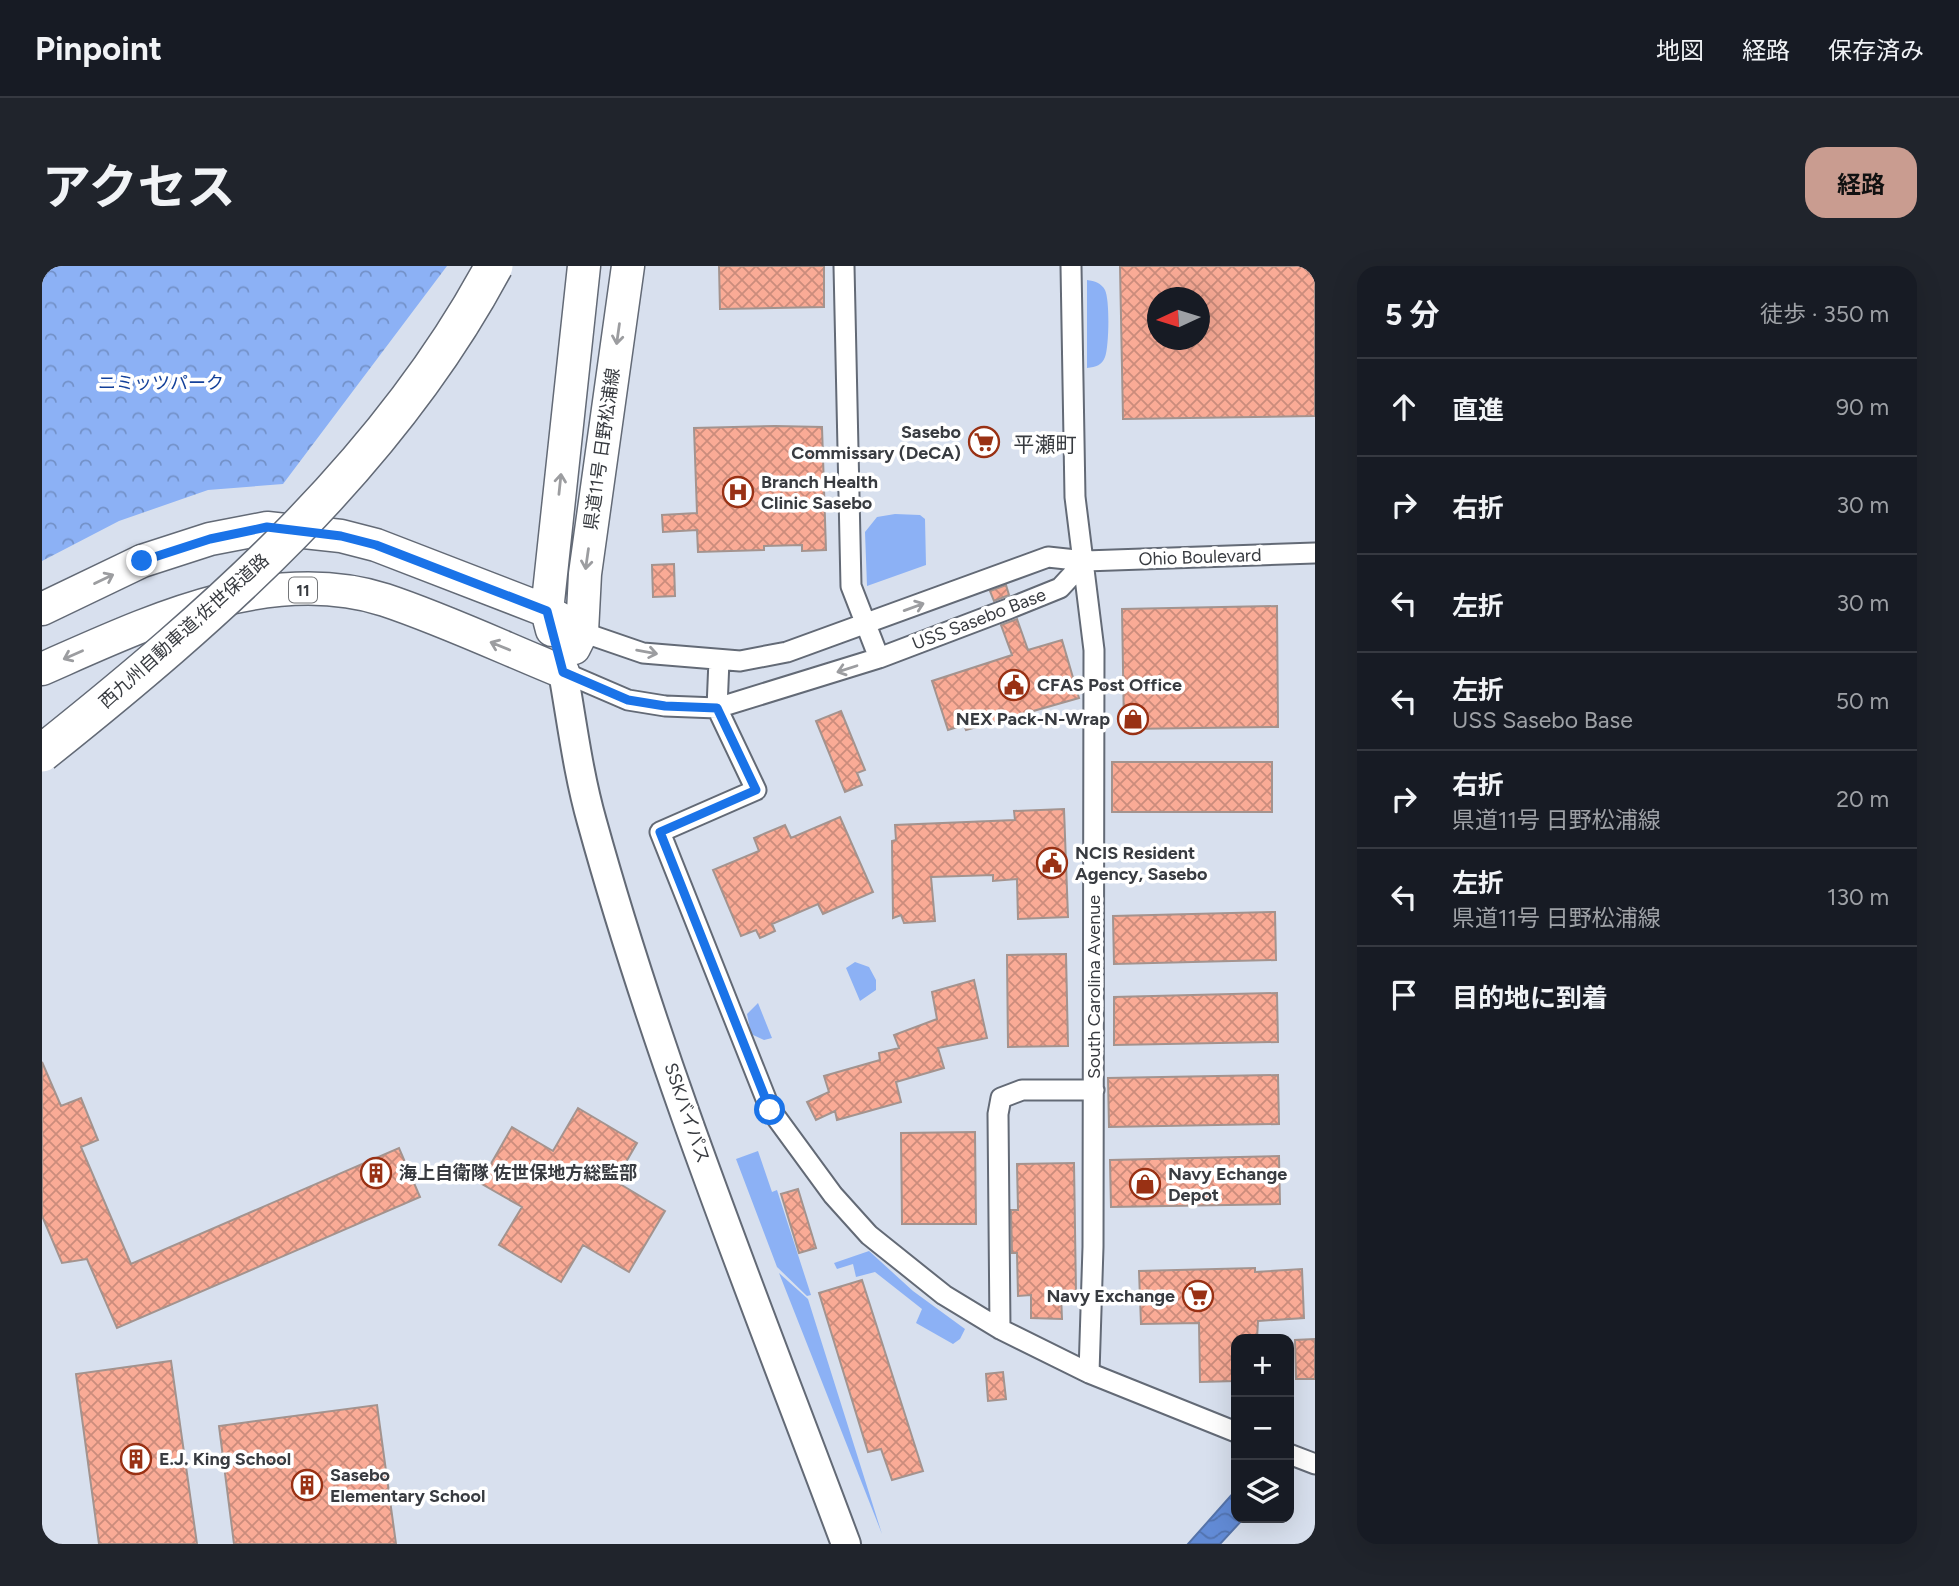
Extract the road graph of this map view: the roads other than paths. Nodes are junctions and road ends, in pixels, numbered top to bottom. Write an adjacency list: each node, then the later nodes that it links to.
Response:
1 (494, 266): 17 (highway, 西九州自動車道;佐世保道路, bridge)
2 (584, 266): 9 (main road, 県道11号 日野松浦線, one-way to 2)
3 (628, 266): 11 (main road, 県道11号 日野松浦線, one-way to 11)
4 (844, 266): 10 (street)
5 (1071, 266): 7 (street, South Carolina Avenue)
6 (1315, 553): 7 (street, Ohio Boulevard)
7 (1085, 561): 10 (street, USS Sasebo Base, one-way to 7); 12 (street, USS Sasebo Base); 18 (street, South Carolina Avenue)
8 (42, 609): 9 (main road, one-way to 9)
9 (547, 611): 11 (main road); 15 (main road, 県道11号 日野松浦線)
10 (865, 625): 12 (street); 13 (street, USS Sasebo Base)
11 (582, 632): 13 (street, USS Sasebo Base, one-way to 13); 15 (main road, 県道11号 日野松浦線)
12 (879, 658): 16 (street, USS Sasebo Base, one-way to 16)
13 (719, 660): 16 (street)
14 (42, 668): 15 (main road, 11, one-way to 14)
15 (563, 672): 16 (street, USS Sasebo Base); 24 (street, SSKバイパス)
16 (717, 708): 19 (street)
17 (42, 753)
18 (1094, 1090): 19 (street); 20 (street, South Carolina Avenue)
19 (1000, 1329): 20 (street)
20 (1089, 1373): 21 (street)
21 (1231, 1430)
22 (1294, 1456): 23 (street)
23 (1315, 1464)
24 (846, 1544)

